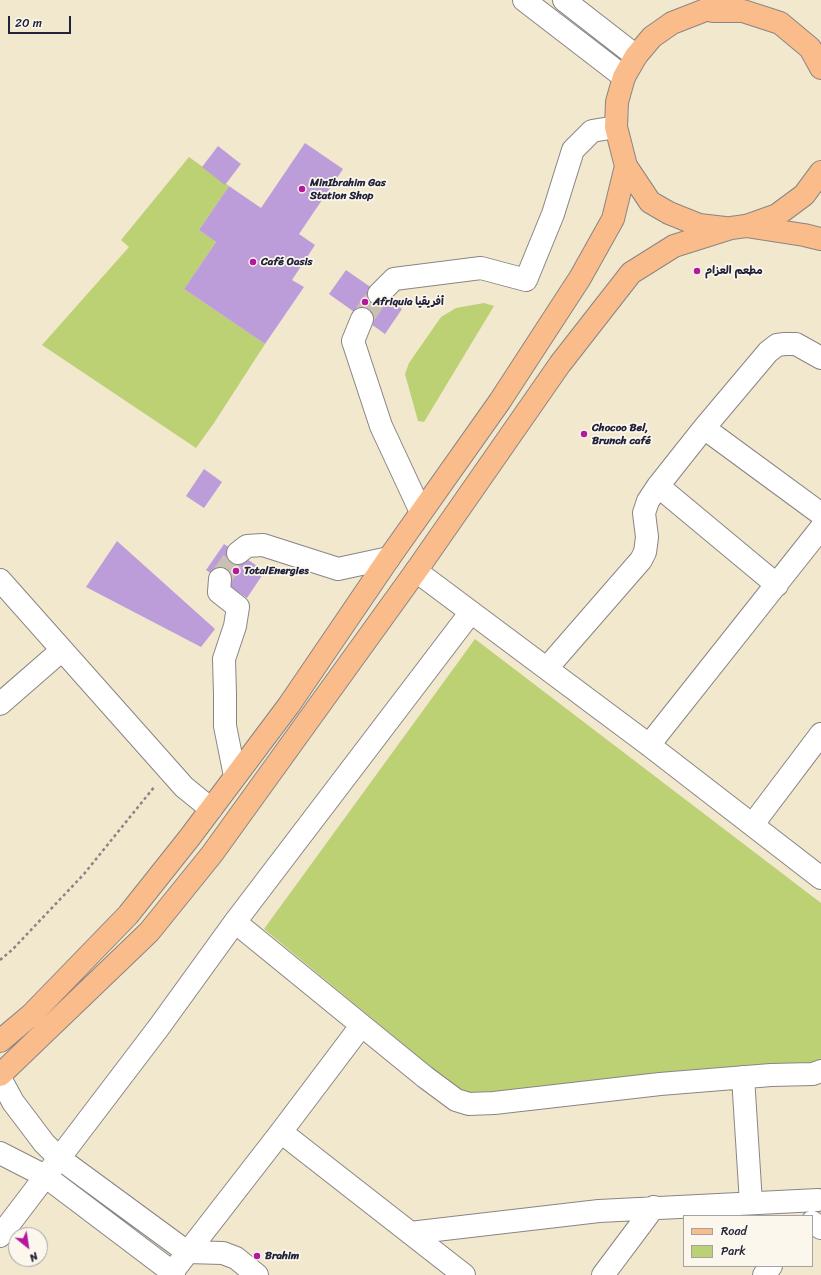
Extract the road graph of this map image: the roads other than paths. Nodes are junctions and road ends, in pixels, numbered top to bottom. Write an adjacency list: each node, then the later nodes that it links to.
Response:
1 (524, 0): 7 (street)
2 (564, 0): 5 (street)
3 (731, 0): 4 (main road)
4 (704, 12): 5 (main road); 6 (main road)
5 (636, 56): 7 (main road)
6 (821, 68)
7 (624, 77): 8 (main road)
8 (616, 127): 9 (main road); 13 (street)
9 (626, 166): 11 (main road); 18 (main road)
10 (821, 172): 11 (main road)
11 (738, 227): 12 (main road); 23 (main road)
12 (821, 239)
13 (379, 294)
14 (362, 319): 18 (street)
15 (821, 358): 16 (street)
16 (704, 428): 17 (street); 19 (street)
17 (658, 486): 26 (street); 29 (street)
18 (421, 512): 22 (main road)
19 (821, 514)
20 (821, 528): 26 (street)
21 (238, 553): 22 (street)
22 (389, 558): 33 (main road)
23 (416, 571): 27 (street); 41 (main road)
24 (220, 579): 33 (street)
25 (0, 580): 28 (street)
26 (777, 585): 32 (street)
27 (472, 612): 29 (street); 37 (street)
28 (62, 650): 30 (street); 34 (street)
29 (547, 668): 32 (street)
30 (0, 704)
31 (821, 734): 35 (street)
32 (649, 745): 35 (street)
33 (235, 776): 34 (main road)
34 (211, 809): 39 (main road)
35 (753, 824): 36 (street)
36 (821, 878)
37 (235, 922): 38 (street); 46 (street)
38 (361, 1026): 42 (street); 44 (street)
39 (0, 1042)
40 (821, 1071): 42 (street)
41 (0, 1075)
42 (743, 1077): 48 (street)
43 (0, 1078): 46 (street)
44 (281, 1132): 51 (street); 53 (street)
45 (0, 1153): 47 (street)
46 (59, 1158): 47 (street); 53 (street)
47 (45, 1176): 52 (street); 55 (street)
48 (751, 1203): 49 (street); 50 (street)
49 (815, 1204)
50 (654, 1207): 51 (street); 58 (street)
51 (410, 1233): 57 (street)
52 (0, 1236)
53 (188, 1252): 55 (street); 56 (street)
54 (770, 1267): 59 (street)
55 (172, 1274)
56 (257, 1275)
57 (463, 1275)
58 (604, 1275)
59 (764, 1275)

